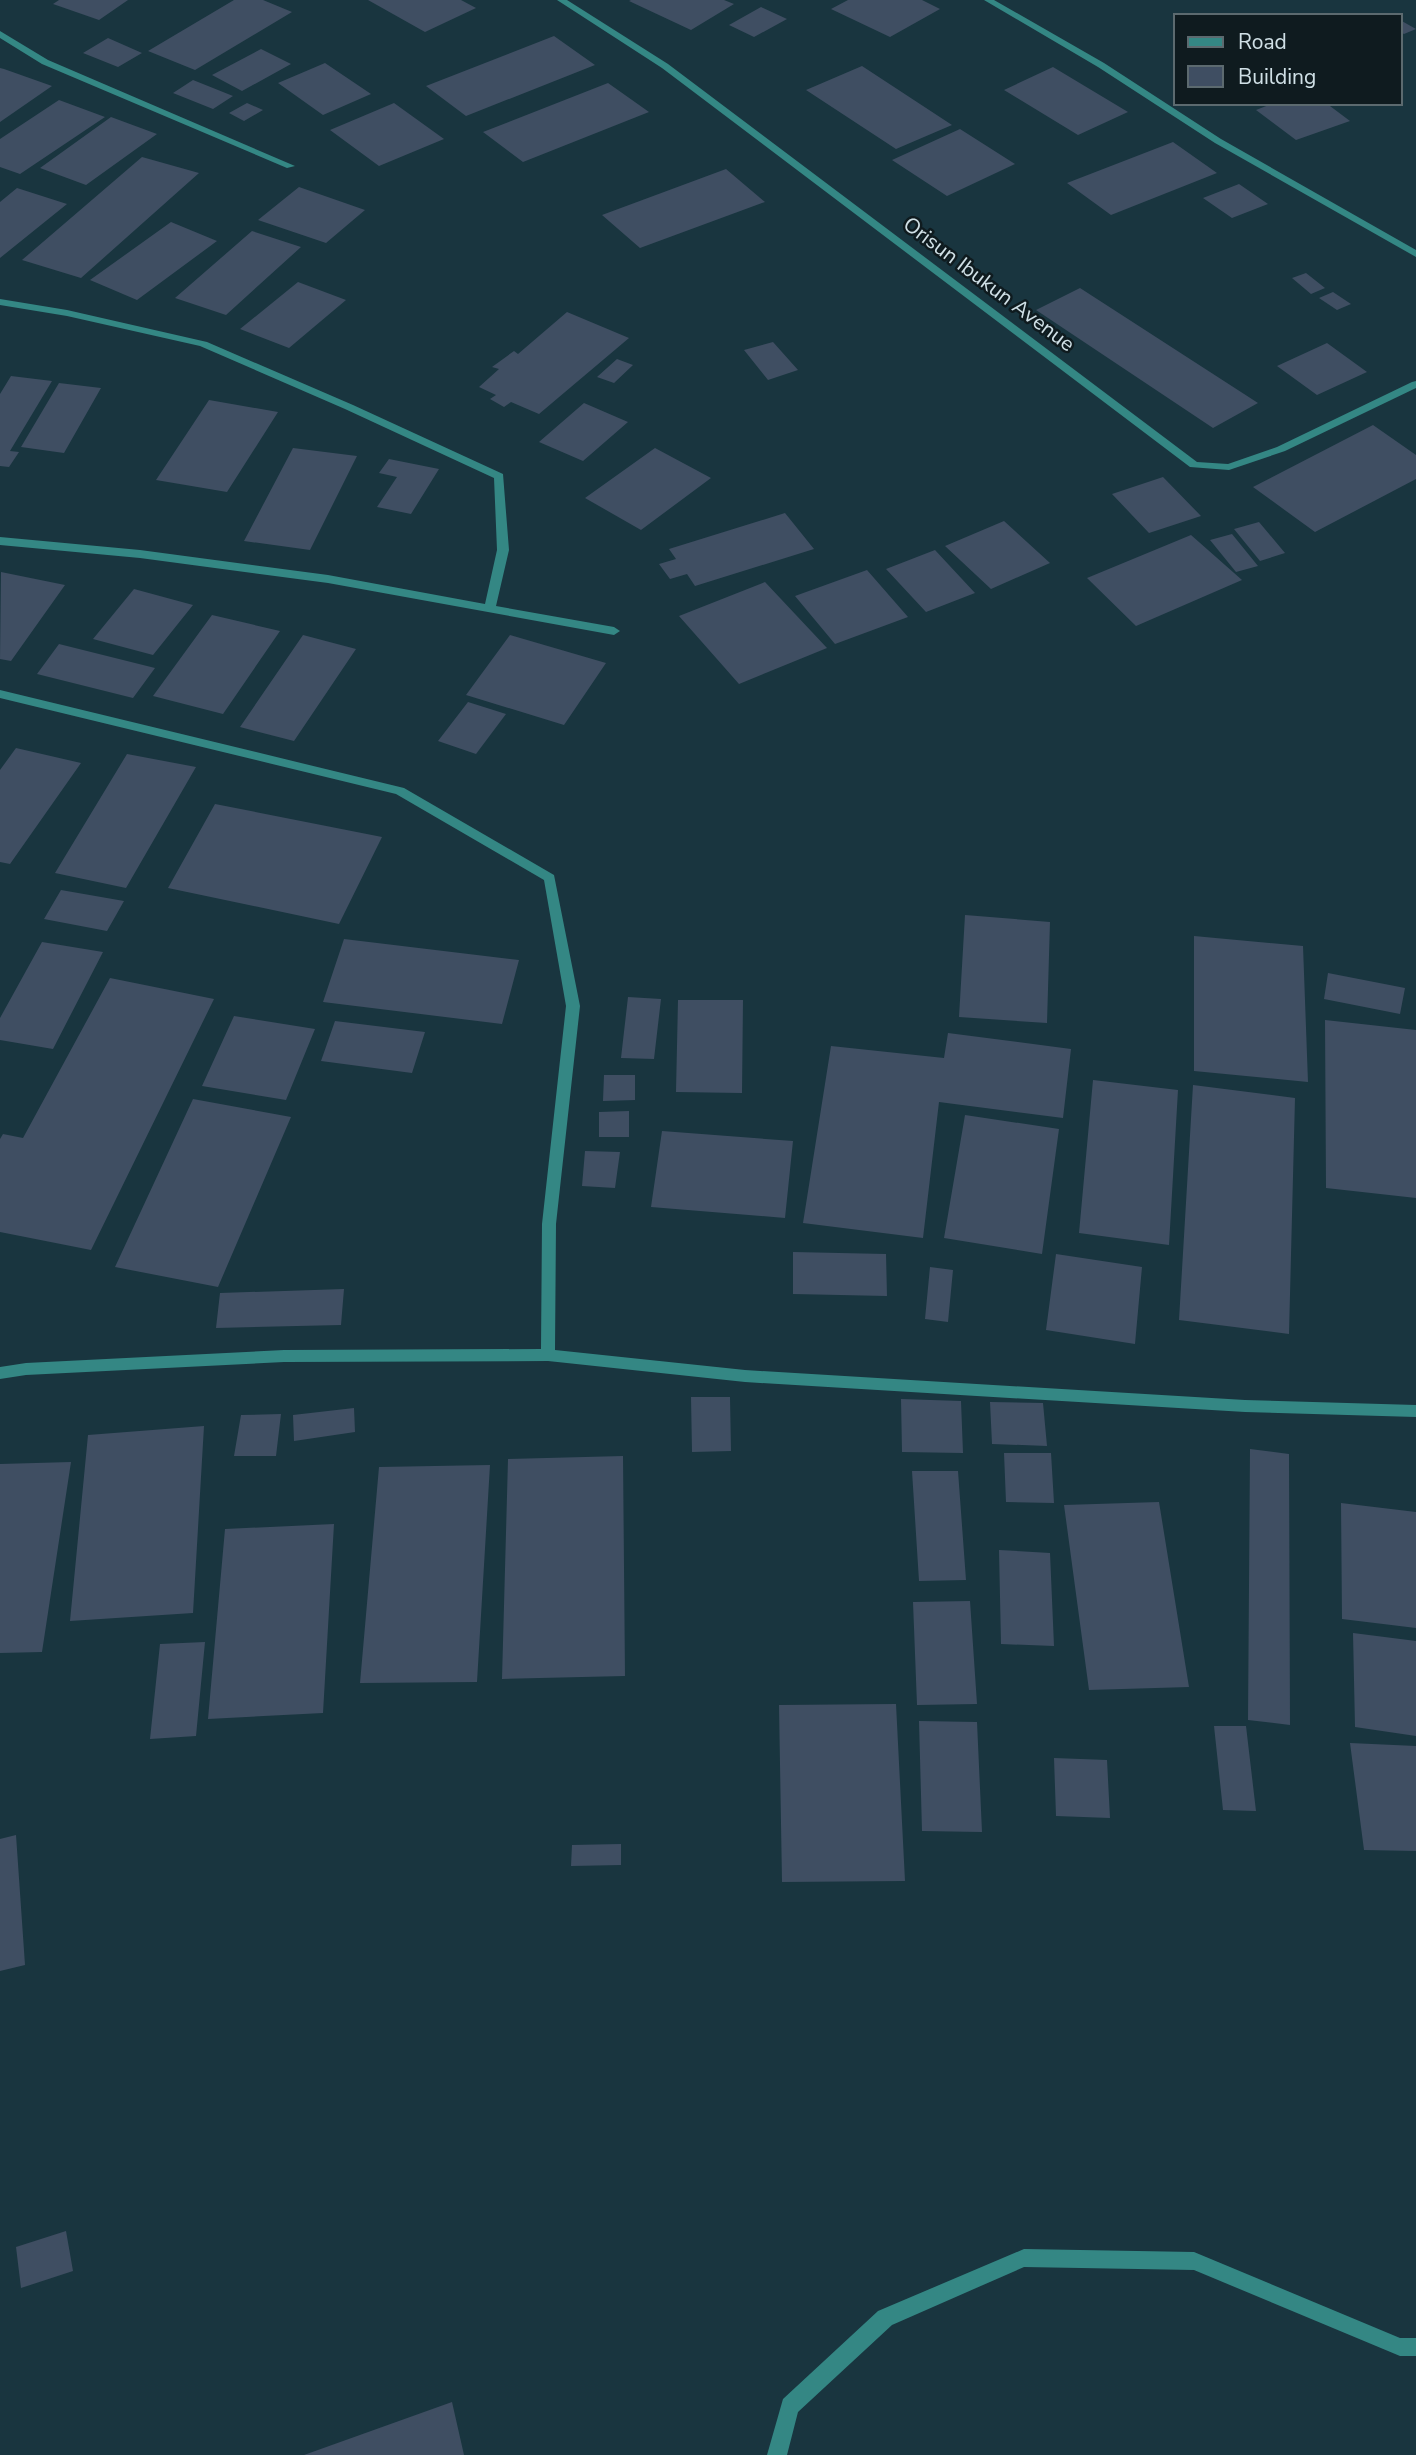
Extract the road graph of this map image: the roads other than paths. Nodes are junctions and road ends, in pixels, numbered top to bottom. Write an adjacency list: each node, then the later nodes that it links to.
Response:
1 (561, 0): 7 (street, Orisun Ibukun Avenue)
2 (988, 0): 5 (street)
3 (0, 34): 4 (street)
4 (290, 166)
5 (1416, 254)
6 (0, 302): 9 (street)
7 (1416, 384)
8 (0, 541): 9 (street)
9 (490, 609): 10 (street)
10 (614, 631)
11 (0, 694): 12 (street)
12 (548, 1355): 13 (street); 14 (street)
13 (0, 1373)
14 (1416, 1411)
15 (1416, 2347): 16 (street)
16 (777, 2455)

